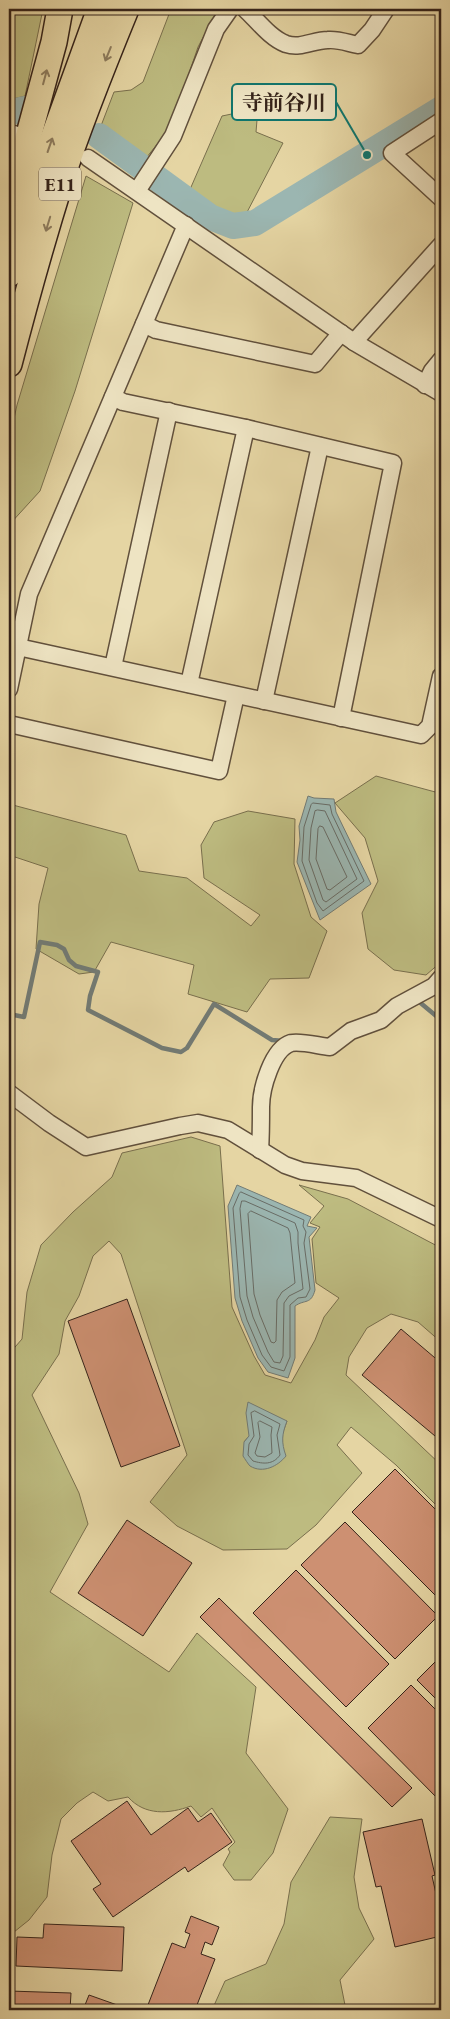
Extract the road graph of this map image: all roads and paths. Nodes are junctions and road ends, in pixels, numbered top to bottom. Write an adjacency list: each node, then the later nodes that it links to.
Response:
1 (60, 9): 11 (highway, one-way to 1)
2 (100, 9): 14 (highway, E11, one-way to 2)
3 (126, 9): 19 (highway, E11, one-way to 19)
4 (230, 9): 9 (street)
5 (245, 9): 6 (street)
6 (386, 9)
7 (441, 121): 10 (street)
8 (88, 158): 9 (street)
9 (144, 180): 12 (street)
10 (441, 198)
11 (9, 208)
12 (186, 225): 15 (street); 16 (street)
13 (441, 245): 17 (street)
14 (9, 274)
15 (144, 324): 16 (street); 22 (street)
16 (341, 332): 17 (street)
17 (354, 342): 20 (street)
18 (441, 360): 20 (street)
19 (9, 364)
20 (425, 385): 21 (street)
21 (441, 393)
22 (113, 397): 23 (street); 26 (street)
23 (169, 411): 24 (street); 27 (street)
24 (246, 428): 25 (street); 29 (street)
25 (320, 446): 32 (street); 33 (street)
26 (18, 647): 27 (street); 30 (street)
27 (113, 667): 29 (street)
28 (441, 678): 33 (street)
29 (189, 684): 31 (street)
30 (9, 689)
31 (236, 695): 32 (street); 34 (street)
32 (264, 701): 33 (street)
33 (341, 718)
34 (9, 724)
35 (441, 978): 37 (street)
36 (9, 1093): 37 (street)
37 (260, 1150): 38 (street)
38 (441, 1219)

